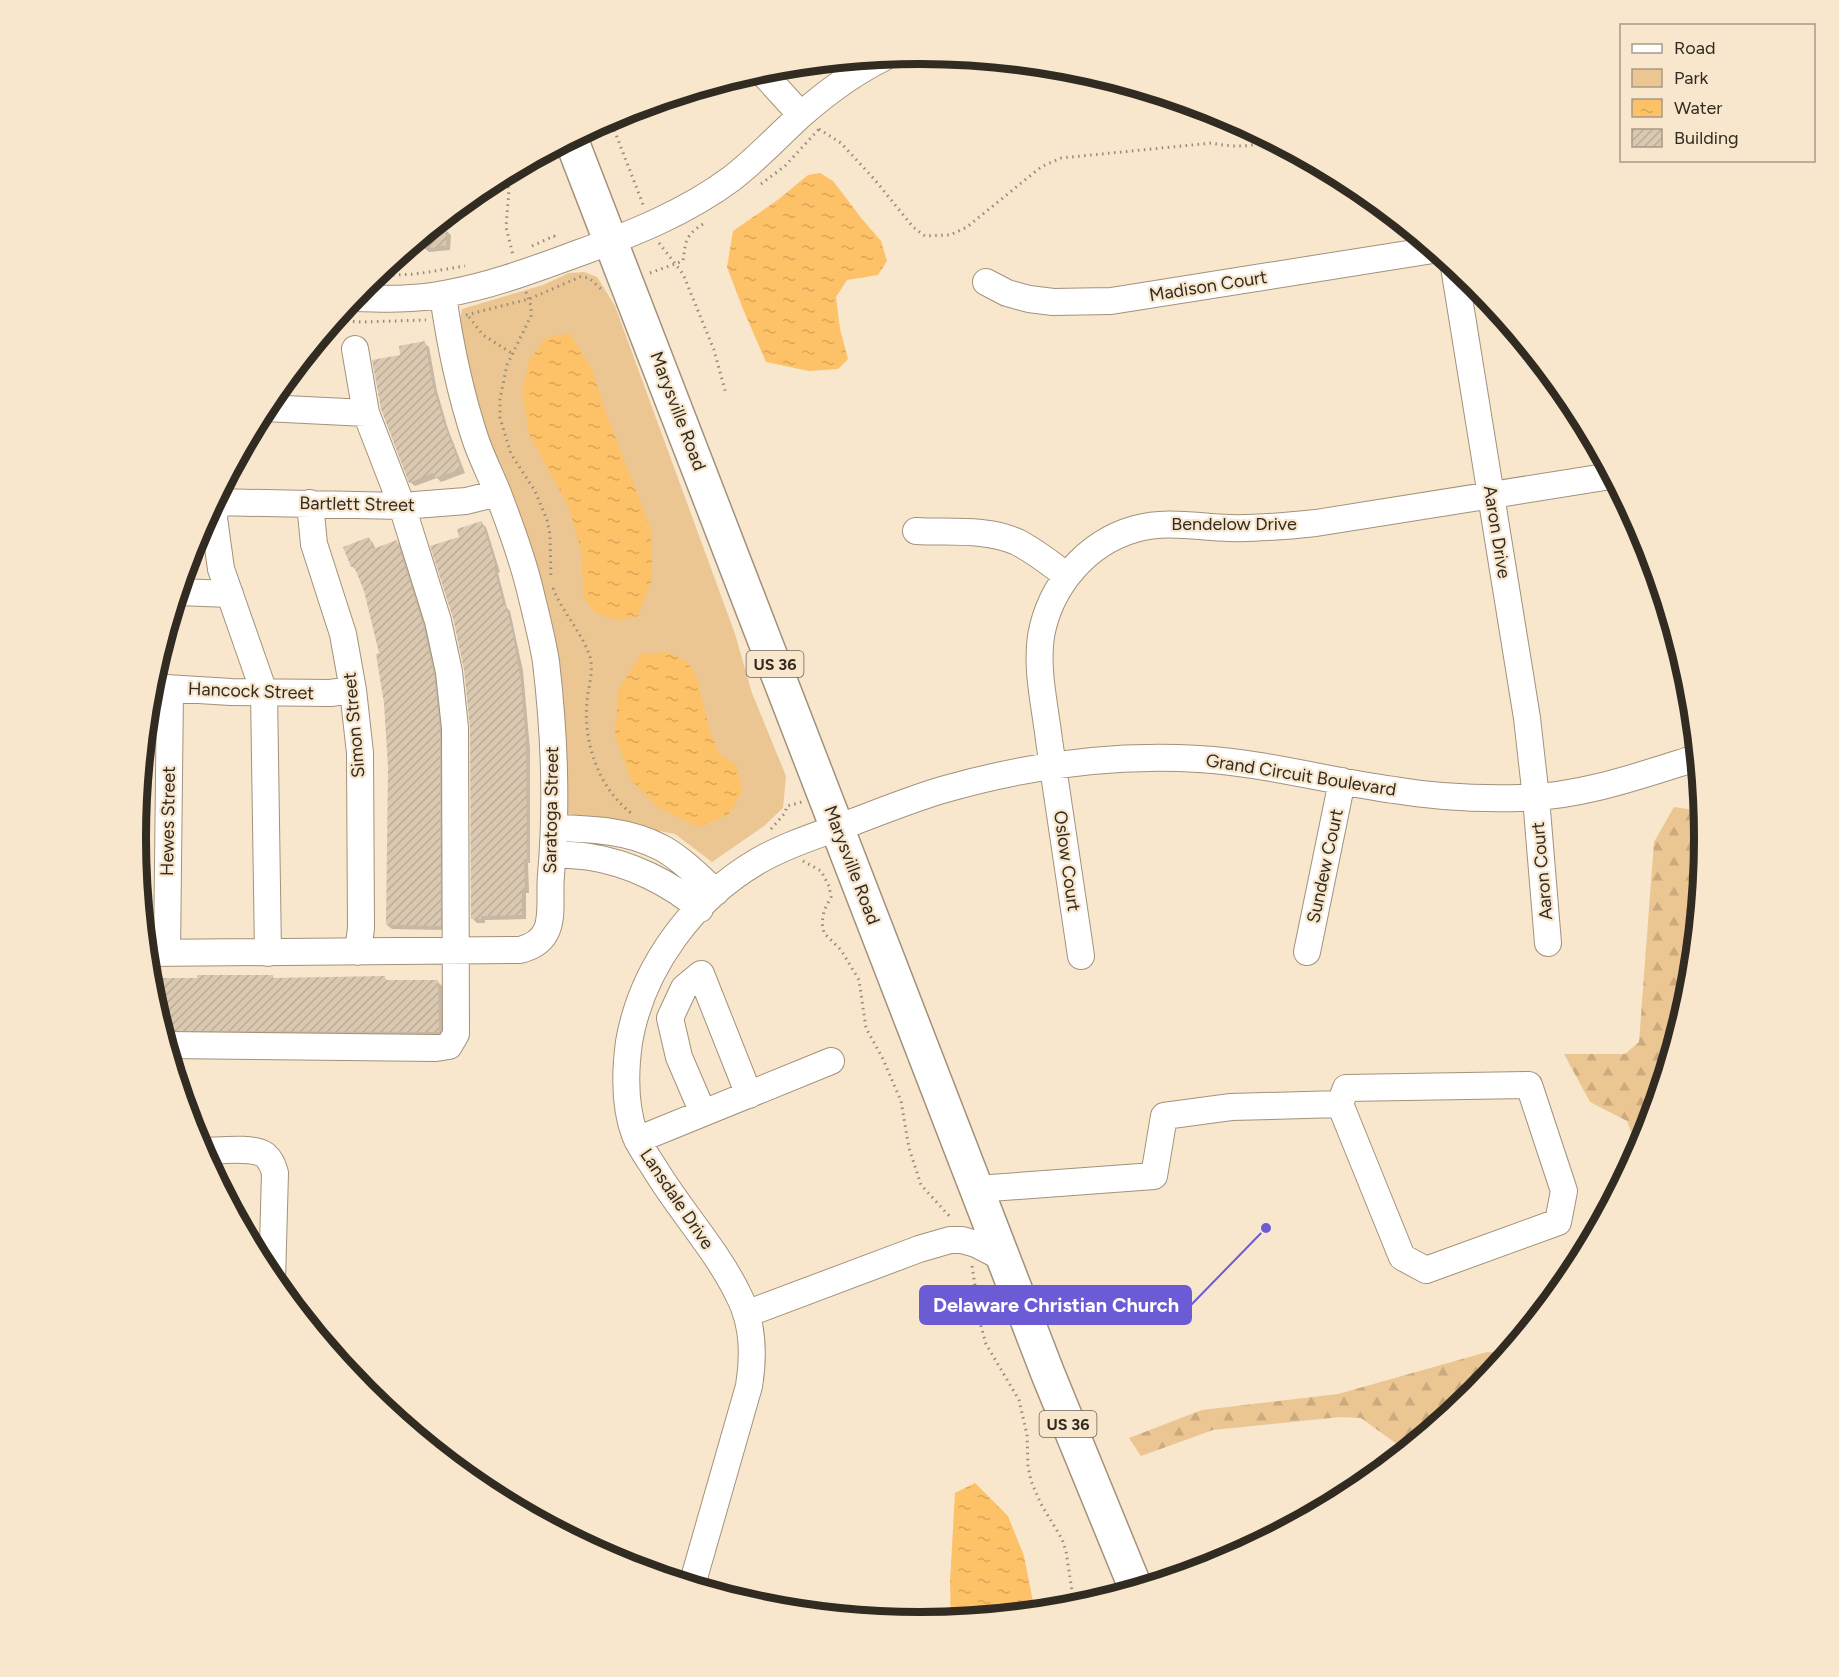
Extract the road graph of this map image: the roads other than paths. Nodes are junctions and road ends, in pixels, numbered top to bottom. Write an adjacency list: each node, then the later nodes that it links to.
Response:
1 (867, 66): 3 (street)
2 (768, 79): 3 (street)
3 (801, 115): 5 (street)
4 (574, 145): 5 (highway, Marysville Road / US 36)
5 (612, 241): 9 (street); 32 (highway, Marysville Road / US 36)
6 (1424, 252): 8 (street, Madison Court)
7 (1456, 281): 16 (street, Aaron Drive)
8 (986, 282)
9 (443, 295): 10 (street); 15 (street, Saratoga Street)
10 (365, 298)
11 (355, 350): 13 (street)
12 (276, 409): 13 (street)
13 (366, 413): 19 (street)
14 (1604, 477): 16 (street, Bendelow Drive)
15 (498, 493): 19 (street, Bartlett Street); 33 (street, Saratoga Street)
16 (1491, 495): 22 (street, Bendelow Drive); 31 (street, Aaron Drive)
17 (222, 502): 18 (street, Bartlett Street)
18 (310, 503): 19 (street, Bartlett Street); 26 (street, Simon Street)
19 (402, 506): 38 (street)
20 (214, 520): 24 (street)
21 (916, 531): 22 (street)
22 (1067, 576): 29 (street, Bendelow Drive)
23 (186, 592): 24 (street)
24 (230, 594): 27 (street)
25 (160, 688): 27 (street, Hancock Street); 40 (street, Hewes Street)
26 (353, 690): 27 (street, Hancock Street); 37 (street, Simon Street)
27 (264, 692): 41 (street)
28 (1689, 760): 31 (street, Grand Circuit Boulevard)
29 (1053, 767): 30 (street, Grand Circuit Boulevard); 32 (street, Grand Circuit Boulevard); 42 (street, Oslow Court)
30 (1342, 781): 31 (street, Grand Circuit Boulevard); 39 (street, Sundew Court)
31 (1536, 798): 36 (street, Aaron Court)
32 (838, 827): 35 (street, Lansdale Drive); 50 (highway, Marysville Road / US 36)
33 (554, 828): 34 (street, Saratoga Street); 35 (street)
34 (553, 854): 35 (street); 38 (street, Saratoga Street)
35 (708, 901): 48 (street, Lansdale Drive)
36 (1548, 944)
37 (358, 952): 38 (street, Saratoga Street); 41 (street, Saratoga Street)
38 (456, 952): 43 (street)
39 (1307, 952)
40 (157, 953): 41 (street, Saratoga Street)
41 (268, 953)
42 (1081, 956)
43 (174, 1045)
44 (831, 1061): 45 (street)
45 (749, 1095): 47 (street); 47 (street)
46 (1340, 1104): 46 (street); 50 (street)
47 (703, 1113): 48 (street)
48 (637, 1140): 53 (street, Lansdale Drive)
49 (211, 1151): 52 (street)
50 (976, 1189): 51 (highway, Marysville Road / US 36)
51 (1003, 1258): 53 (street); 55 (highway, Marysville Road / US 36)
52 (272, 1263)
53 (746, 1314): 54 (street, Lansdale Drive)
54 (694, 1578)
55 (1133, 1582)

